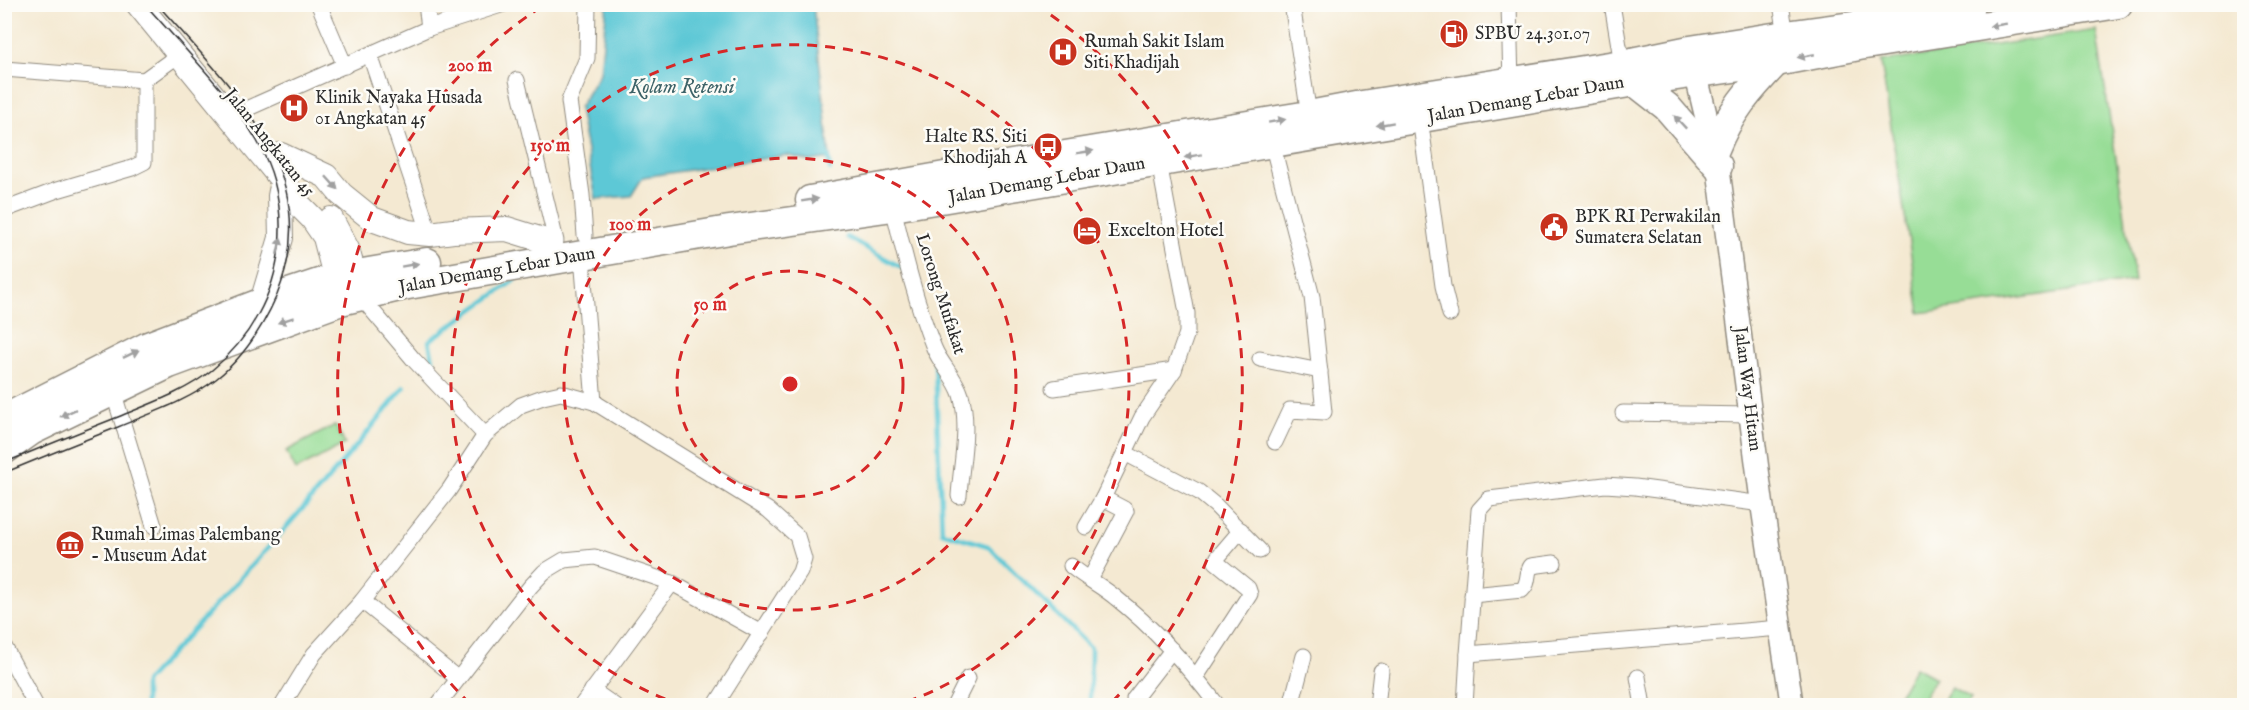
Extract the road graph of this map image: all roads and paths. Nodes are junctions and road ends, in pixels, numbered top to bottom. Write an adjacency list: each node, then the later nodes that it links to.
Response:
1 (138, 4): 15 (main road, Jalan Angkatan 45)
2 (154, 4): 25 (main road, Jalan Angkatan 45)
3 (426, 4): 13 (street)
4 (504, 4): 13 (street)
5 (588, 4): 37 (street)
6 (1292, 4): 26 (street)
7 (1509, 4): 24 (street)
8 (1612, 4): 21 (street)
9 (1781, 4): 14 (street)
10 (2005, 4): 14 (highway, Jalan Demang Lebar Daun)
11 (2118, 4): 18 (highway, Jalan Demang Lebar Daun, one-way to 18)
12 (319, 6): 19 (street)
13 (429, 28): 16 (street)
14 (1786, 35): 17 (highway, Jalan Demang Lebar Daun)
15 (180, 54): 22 (street); 32 (main road, Jalan Angkatan 45)
16 (370, 55): 19 (street); 35 (street)
17 (1693, 62): 18 (highway, Jalan Demang Lebar Daun); 21 (highway, Jalan Demang Lebar Daun); 31 (street, Jalan Way Hitam)
18 (1776, 62): 31 (highway)
19 (345, 66): 25 (street)
20 (4, 69): 22 (street)
21 (1629, 73): 24 (highway, Jalan Demang Lebar Daun); 31 (highway, one-way to 21)
22 (144, 80): 34 (street)
23 (518, 80): 36 (street)
24 (1512, 92): 26 (highway, Jalan Demang Lebar Daun); 27 (highway, Jalan Demang Lebar Daun)
25 (244, 110): 30 (main road, Jalan Angkatan 45)
26 (1309, 116): 29 (highway, Jalan Demang Lebar Daun, one-way to 26)
27 (1420, 118): 28 (highway, Jalan Demang Lebar Daun, one-way to 28); 40 (street)
28 (1272, 143): 29 (highway, Jalan Demang Lebar Daun, one-way to 29); 43 (street)
29 (1158, 151): 33 (highway, Jalan Demang Lebar Daun); 37 (highway, Jalan Demang Lebar Daun, one-way to 29); 42 (street)
30 (281, 155): 35 (main road, one-way to 35); 38 (main road, Jalan Angkatan 45)
31 (1717, 158): 48 (street, Jalan Way Hitam)
32 (283, 181): 38 (main road, Jalan Angkatan 45); 39 (main road, one-way to 32)
33 (893, 207): 37 (highway, Jalan Demang Lebar Daun); 54 (street, Lorong Mufakat)
34 (4, 210)
35 (430, 234): 36 (main road)
36 (553, 242): 37 (highway, Jalan Demang Lebar Daun); 38 (highway, Jalan Demang Lebar Daun, one-way to 36)
37 (584, 246): 38 (highway, Jalan Demang Lebar Daun); 46 (street)
38 (347, 287): 39 (highway, Jalan Demang Lebar Daun); 45 (highway, Jalan Demang Lebar Daun, one-way to 45); 50 (street)
39 (262, 302): 49 (highway, Jalan Demang Lebar Daun, one-way to 39)
40 (1449, 314)
41 (1260, 359): 43 (street)
42 (1174, 370): 44 (street); 53 (street)
43 (1320, 371): 51 (street)
44 (1054, 388)
45 (113, 391): 52 (highway, Jalan Demang Lebar Daun, one-way to 52); 57 (street)
46 (594, 402): 50 (street); 68 (street)
47 (1623, 413): 48 (street)
48 (1751, 415): 56 (street, Jalan Way Hitam)
49 (4, 419)
50 (485, 435): 66 (street)
51 (1275, 442)
52 (4, 450)
53 (1125, 453): 55 (street); 59 (street)
54 (959, 496)
55 (1103, 498): 58 (street); 63 (street)
56 (1762, 504): 65 (street); 67 (street, Jalan Way Hitam)
57 (154, 526)
58 (1086, 527)
59 (1240, 530): 60 (street); 74 (street)
60 (1260, 551)
61 (1554, 563): 65 (street)
62 (1071, 566): 63 (street)
63 (1090, 579): 70 (street)
64 (672, 584): 68 (street); 76 (street); 78 (street)
65 (1472, 595): 71 (street)
66 (362, 601): 76 (street); 81 (street)
67 (1780, 628): 71 (street); 92 (street, Jalan Way Hitam)
68 (762, 633): 85 (street)
69 (4, 646): 80 (street)
70 (1172, 650): 74 (street); 79 (street)
71 (1468, 654): 90 (street)
72 (1304, 656): 88 (street)
73 (1381, 671): 89 (street)
74 (1196, 677): 87 (street)
75 (1638, 677): 91 (street)
76 (457, 678): 82 (street)
77 (968, 678): 86 (street)
78 (592, 690): 83 (street); 84 (street)
79 (1134, 699)
80 (36, 705)
81 (282, 705)
82 (437, 705)
83 (581, 705)
84 (615, 705)
85 (714, 705)
86 (954, 705)
87 (1218, 705)
88 (1291, 705)
89 (1377, 705)
90 (1465, 705)
91 (1643, 705)
92 (1792, 705)

